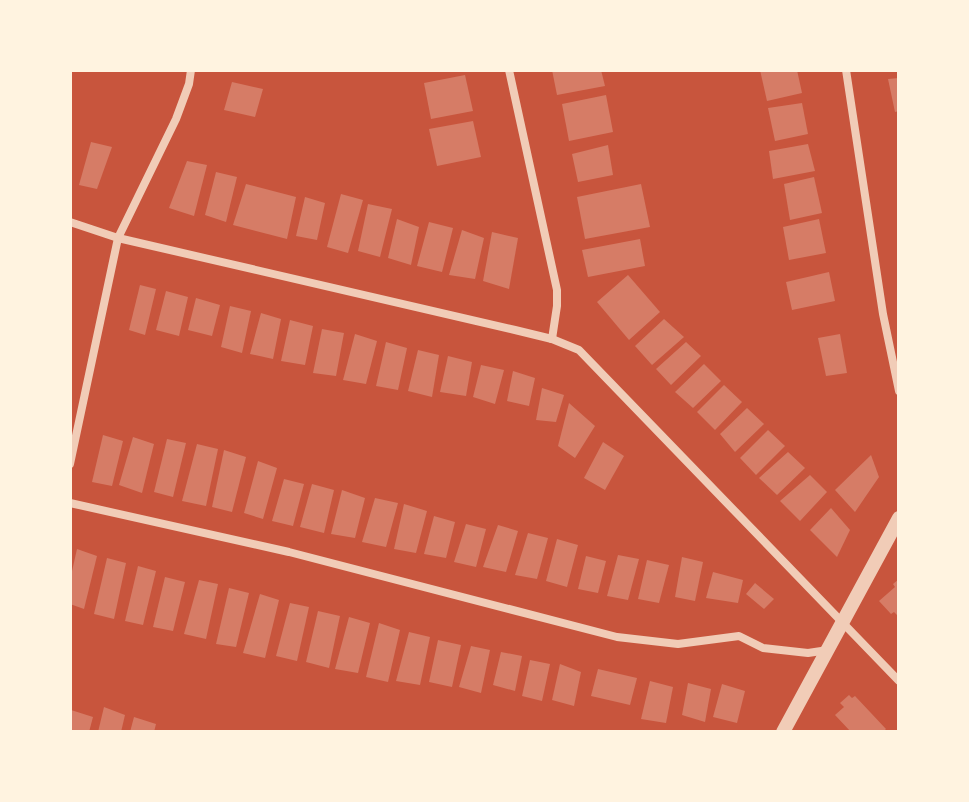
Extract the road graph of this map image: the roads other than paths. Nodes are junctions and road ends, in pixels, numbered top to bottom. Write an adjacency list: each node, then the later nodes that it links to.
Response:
1 (191, 70): 5 (street)
2 (509, 70): 6 (street)
3 (846, 70): 7 (street)
4 (70, 222): 5 (street)
5 (118, 238): 6 (street); 8 (street)
6 (552, 339): 11 (street)
7 (899, 391)
8 (70, 464)
9 (70, 503): 12 (street)
10 (899, 518): 11 (street)
11 (842, 622): 12 (street); 13 (street)
12 (828, 650): 14 (street)
13 (899, 681)
14 (783, 732)

